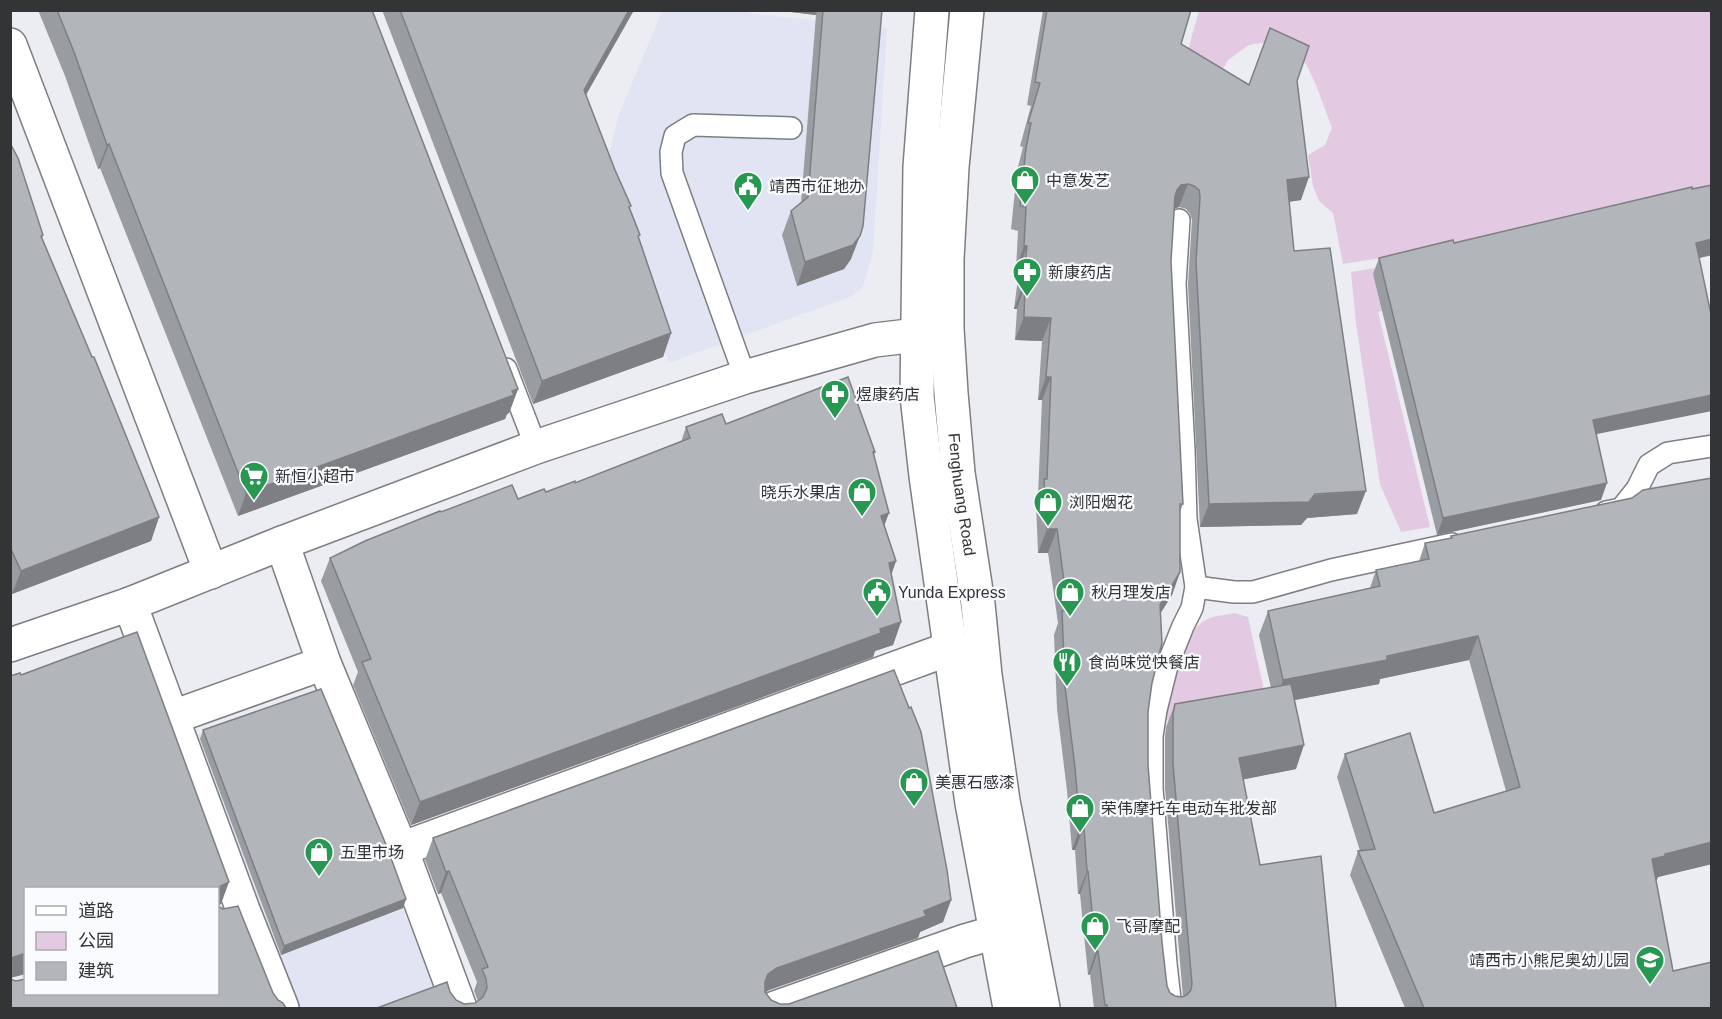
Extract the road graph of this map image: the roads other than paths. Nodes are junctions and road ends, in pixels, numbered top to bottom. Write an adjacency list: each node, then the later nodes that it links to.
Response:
1 (932, 10): 6 (street, Fenghuang Road)
2 (967, 10): 27 (street, Fenghuang Road)
3 (10, 45): 14 (street)
4 (791, 128): 8 (lane)
5 (1179, 220): 15 (lane)
6 (917, 335): 8 (street); 18 (street, Fenghuang Road)
7 (497, 346): 10 (lane)
8 (745, 377): 10 (street)
9 (1712, 446): 11 (lane)
10 (536, 447): 13 (street)
11 (1592, 514)
12 (1469, 540): 15 (lane)
13 (282, 543): 14 (street); 19 (street)
14 (211, 572): 16 (street)
15 (1196, 587): 28 (lane)
16 (130, 604): 17 (street); 20 (street)
17 (10, 645)
18 (951, 648): 21 (street); 22 (street, Fenghuang Road)
19 (324, 663): 20 (street); 21 (street)
20 (173, 717): 23 (street)
21 (401, 849): 24 (street)
22 (996, 932): 25 (street); 26 (street, Fenghuang Road)
23 (282, 1008)
24 (460, 1008)
25 (775, 1008)
26 (1010, 1008)
27 (1043, 1008)
28 (1171, 1008)

